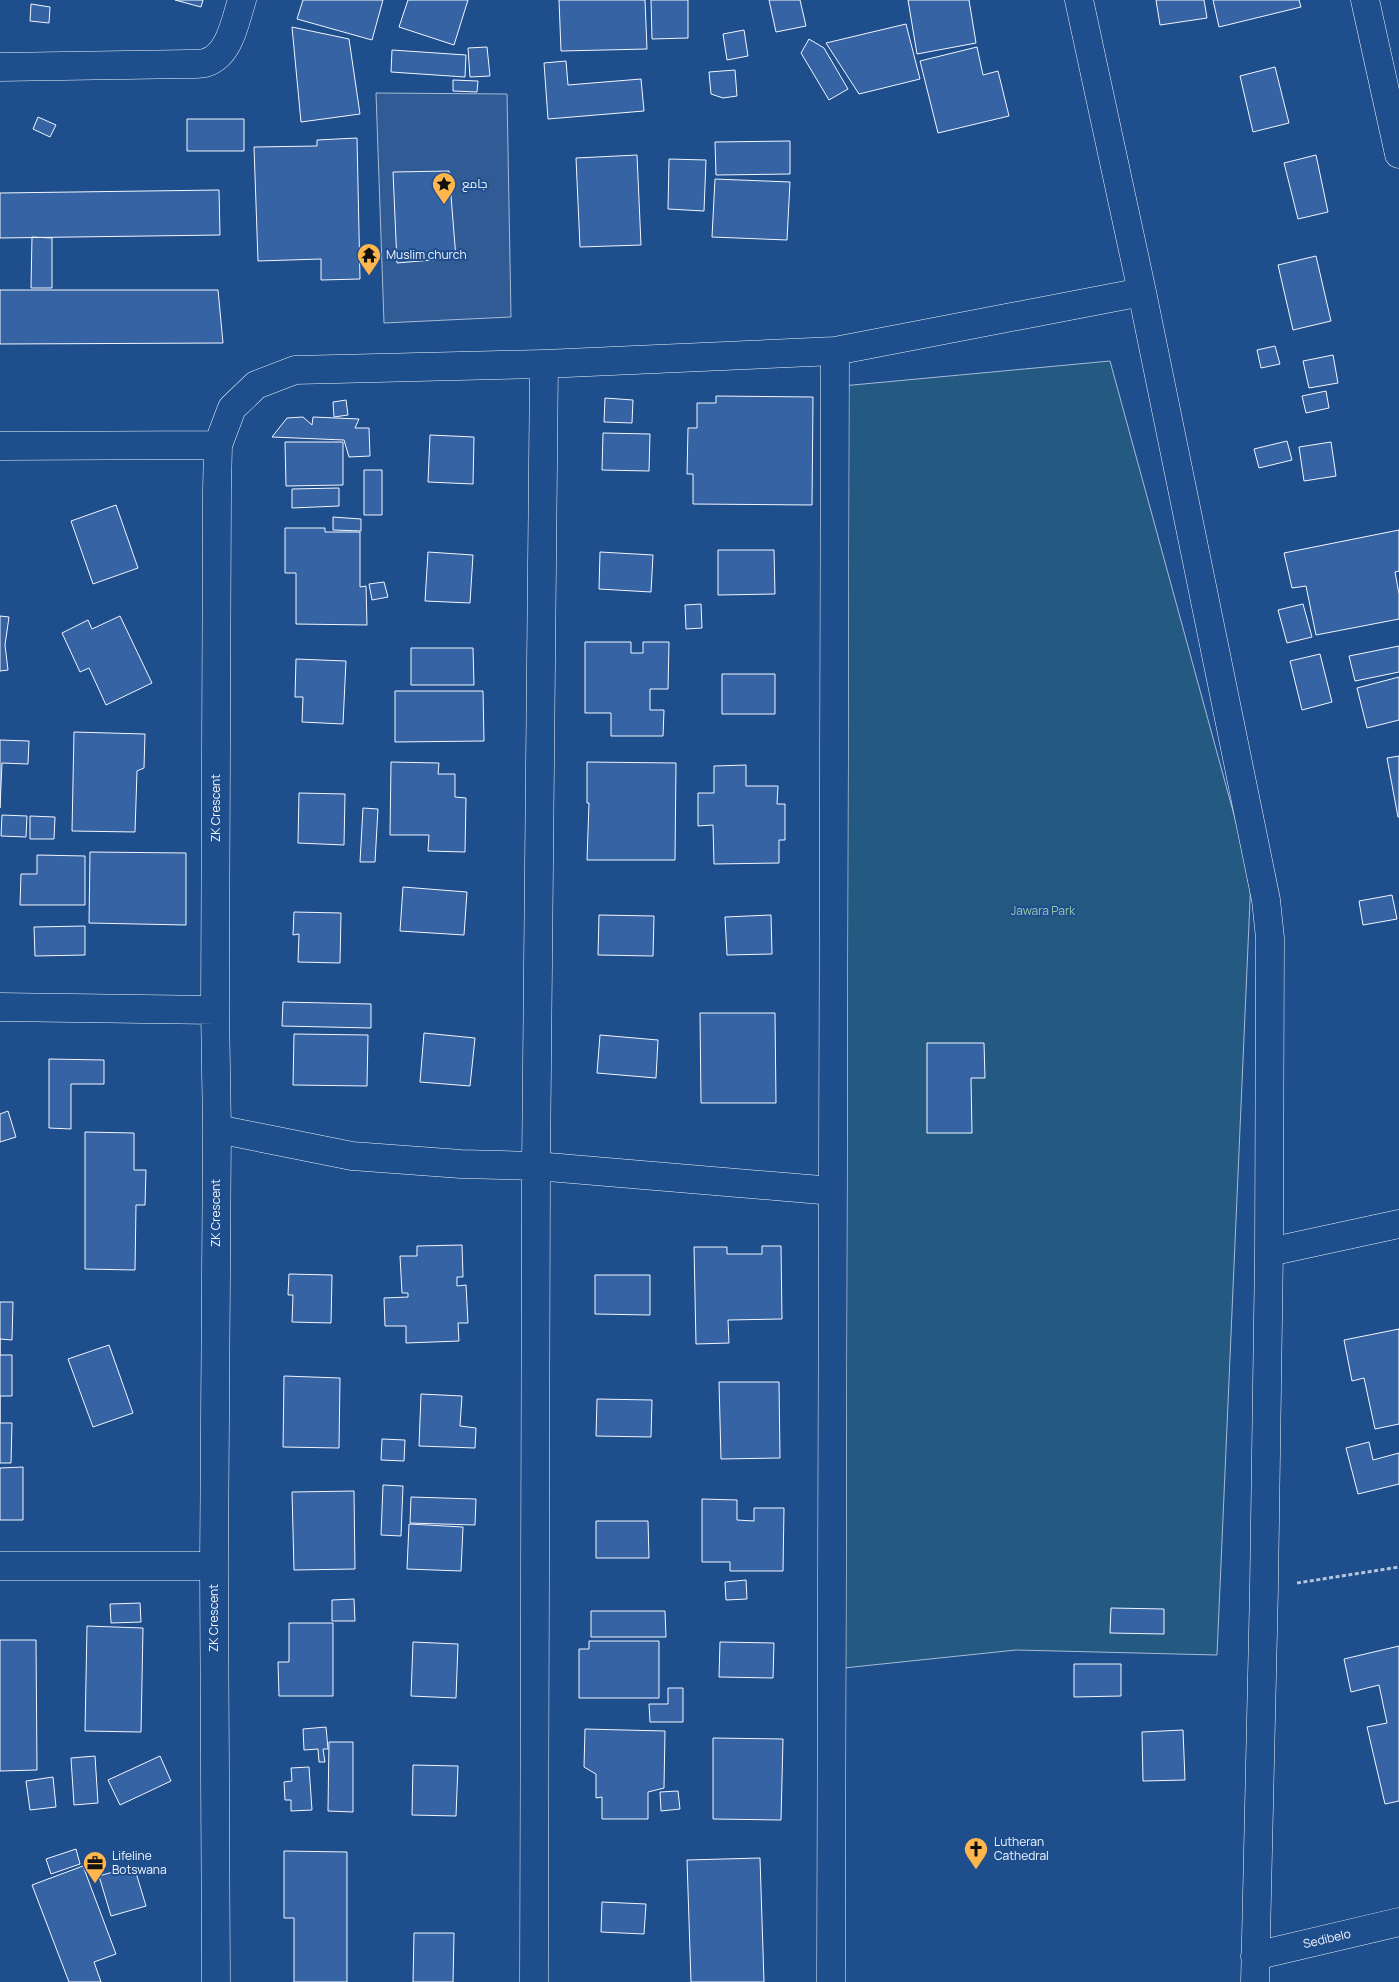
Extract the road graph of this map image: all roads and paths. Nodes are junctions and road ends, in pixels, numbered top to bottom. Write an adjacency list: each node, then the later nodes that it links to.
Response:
1 (242, 0): 4 (street)
2 (1079, 0): 6 (street)
3 (1365, 0): 5 (street)
4 (0, 68)
5 (1399, 154)
6 (1142, 292): 7 (street); 17 (street)
7 (835, 351): 8 (street); 15 (street)
8 (544, 364): 9 (street); 14 (street)
9 (218, 444): 10 (street); 12 (street, ZK Crescent)
10 (0, 446)
11 (0, 1007): 12 (street)
12 (215, 1010): 13 (street, ZK Crescent)
13 (216, 1129): 14 (street); 19 (street, ZK Crescent)
14 (536, 1166): 15 (street); 25 (street)
15 (833, 1191): 26 (street)
16 (1399, 1224): 17 (street)
17 (1269, 1252): 21 (street)
18 (0, 1566): 19 (street)
19 (214, 1566): 24 (street, ZK Crescent)
20 (1399, 1567): 21 (path)
21 (1264, 1588): 23 (street)
22 (1399, 1922): 23 (street, Sedibelo)
23 (1255, 1969)
24 (216, 1982)
25 (534, 1982)
26 (832, 1982)

